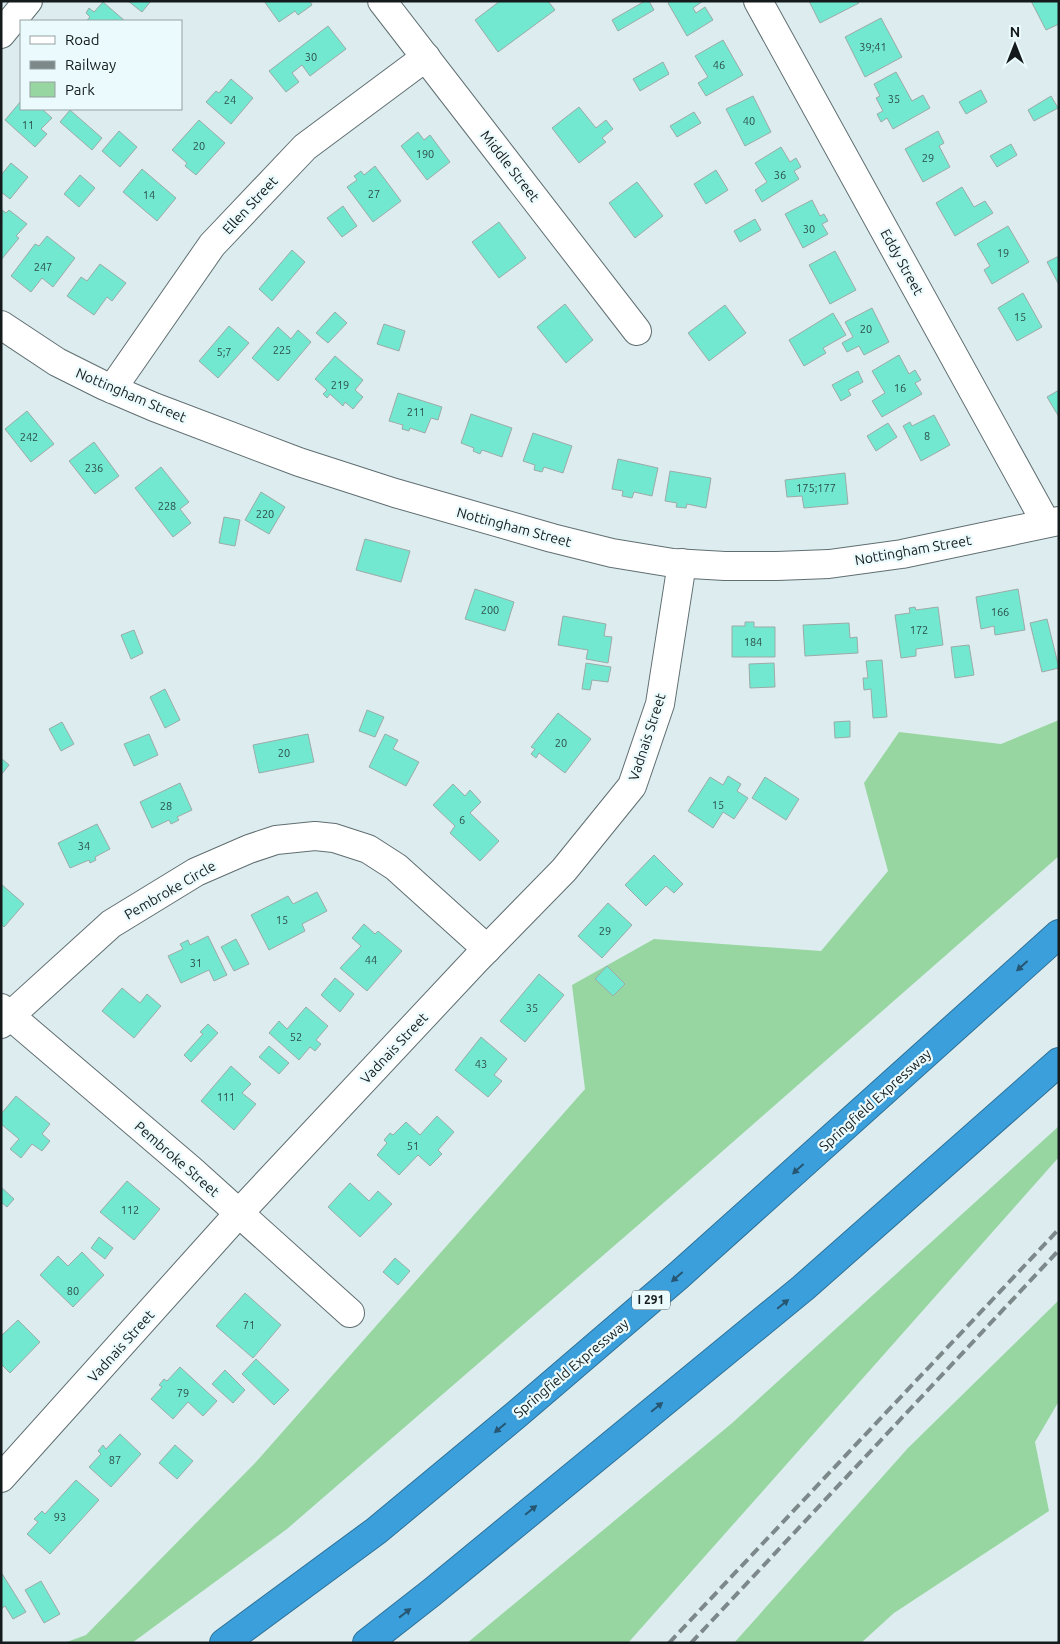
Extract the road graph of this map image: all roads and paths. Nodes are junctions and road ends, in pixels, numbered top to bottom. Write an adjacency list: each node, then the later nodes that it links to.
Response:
1 (28, 1): 4 (street)
2 (382, 1): 5 (street, Middle Street)
3 (758, 1): 9 (street, Eddy Street)
4 (1, 34)
5 (426, 56): 7 (street, Middle Street); 8 (street, Ellen Street)
6 (1, 325): 8 (street, Nottingham Street)
7 (637, 331)
8 (112, 389): 10 (street, Nottingham Street)
9 (1052, 522): 10 (street, Nottingham Street)
10 (682, 563): 12 (street, Vadnais Street)
11 (1059, 934): 18 (highway, Springfield Expressway / I 291, one-way to 18)
12 (487, 949): 13 (street, Pembroke Circle); 15 (street, Vadnais Street)
13 (4, 1016): 15 (street, Pembroke Street)
14 (1059, 1062): 19 (highway, one-way to 14)
15 (240, 1214): 16 (street, Pembroke Street); 17 (street, Vadnais Street)
16 (350, 1313)
17 (1, 1478)
18 (224, 1643)
19 (367, 1643)

